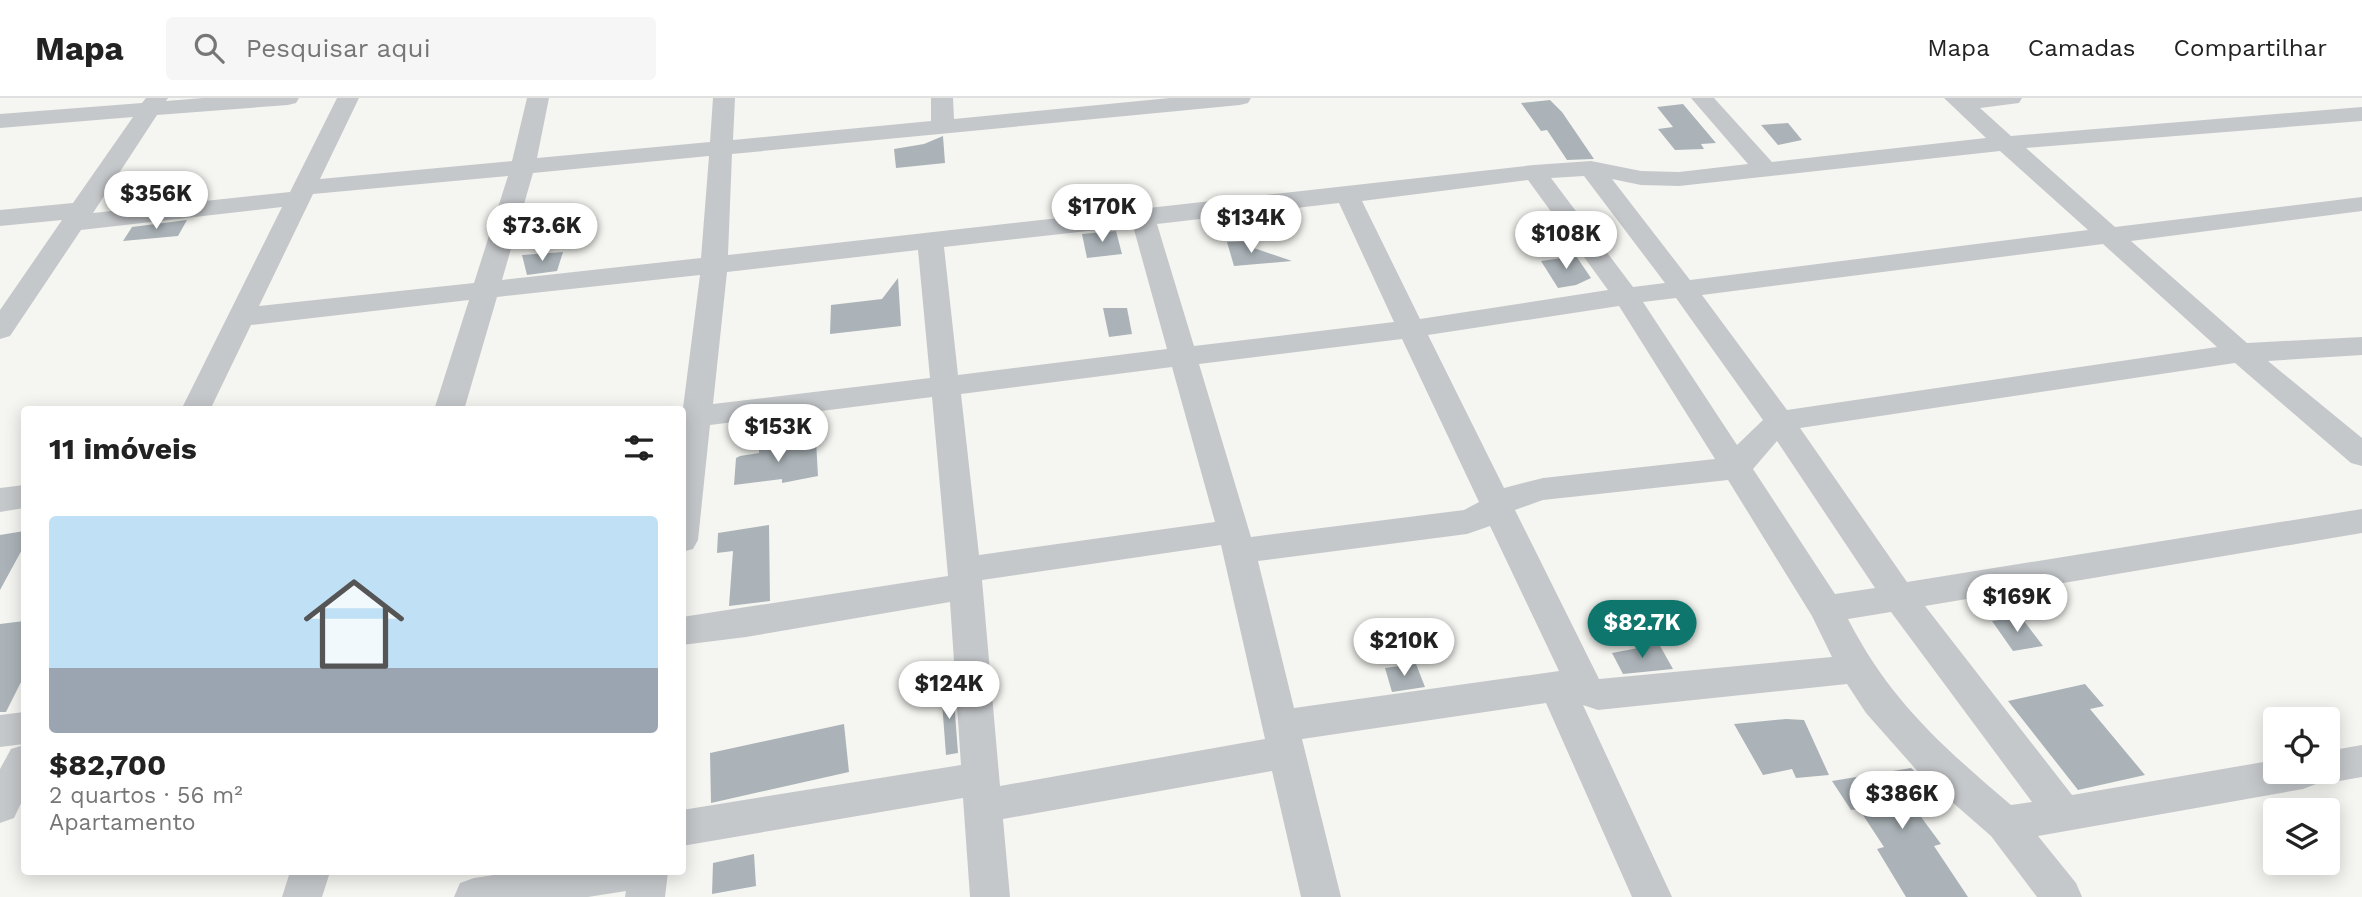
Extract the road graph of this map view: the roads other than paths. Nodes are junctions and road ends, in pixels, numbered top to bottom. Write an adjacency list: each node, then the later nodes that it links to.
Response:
1 (288, 98): 10 (street)
2 (348, 98): 20 (street)
3 (538, 98): 16 (street)
4 (724, 98): 15 (street)
5 (942, 98): 13 (street)
6 (1240, 98): 13 (street)
7 (1702, 98): 18 (street)
8 (2011, 98): 9 (street)
9 (1958, 101): 14 (street)
10 (154, 102): 12 (street); 23 (street)
11 (2362, 114): 14 (street)
12 (0, 121)
13 (943, 126): 15 (street)
14 (2006, 143): 18 (street); 26 (street)
15 (723, 146): 16 (street); 28 (street)
16 (523, 167): 20 (street); 30 (street)
17 (1591, 168): 18 (street); 19 (street); 29 (street)
18 (1766, 170)
19 (1534, 172): 21 (street); 31 (street)
20 (301, 193): 23 (street); 32 (street)
21 (1347, 195): 24 (street); 33 (street)
22 (2362, 204): 26 (street)
23 (79, 216): 25 (street); 34 (street)
24 (1143, 217): 27 (street); 37 (street)
25 (0, 218)
26 (2112, 236): 29 (street); 36 (street)
27 (930, 240): 28 (street); 38 (street)
28 (714, 266): 30 (street); 41 (street)
29 (1685, 289): 31 (street); 42 (street)
30 (484, 291): 32 (street); 40 (street)
31 (1626, 296): 33 (street); 44 (street)
32 (242, 317): 39 (street)
33 (1411, 329): 37 (street); 48 (street)
34 (0, 330)
35 (2362, 346): 36 (street)
36 (2241, 353): 42 (street); 43 (street)
37 (1181, 357): 38 (street); 50 (street)
38 (945, 386): 41 (street); 51 (street)
39 (197, 406)
40 (450, 406)
41 (690, 417): 45 (street)
42 (1782, 421): 44 (street); 52 (street)
43 (2362, 455)
44 (1737, 468): 48 (street); 53 (street)
45 (686, 478)
46 (21, 498): 47 (street)
47 (0, 500)
48 (1498, 506): 50 (street); 56 (street)
49 (2362, 521): 52 (street)
50 (1236, 541): 51 (street); 59 (street)
51 (965, 578): 54 (street); 64 (street)
52 (1899, 597): 53 (street); 66 (street)
53 (1826, 608): 55 (street)
54 (686, 630)
55 (1856, 669): 56 (street); 67 (street)
56 (1569, 686): 59 (street); 77 (street)
57 (21, 728): 58 (street)
58 (0, 731)
59 (1283, 739): 64 (street); 76 (street)
60 (2362, 761): 61 (street)
61 (2340, 765)
62 (21, 767): 65 (street)
63 (2263, 779): 66 (street)
64 (981, 792): 68 (street); 75 (street)
65 (0, 806)
66 (2064, 814): 67 (street)
67 (2005, 824): 78 (street)
68 (686, 828)
69 (309, 875): 72 (street)
70 (608, 875): 73 (street)
71 (648, 875): 74 (street)
72 (302, 897)
73 (474, 897)
74 (645, 897)
75 (990, 897)
76 (1321, 897)
77 (1652, 897)
78 (2062, 897)

